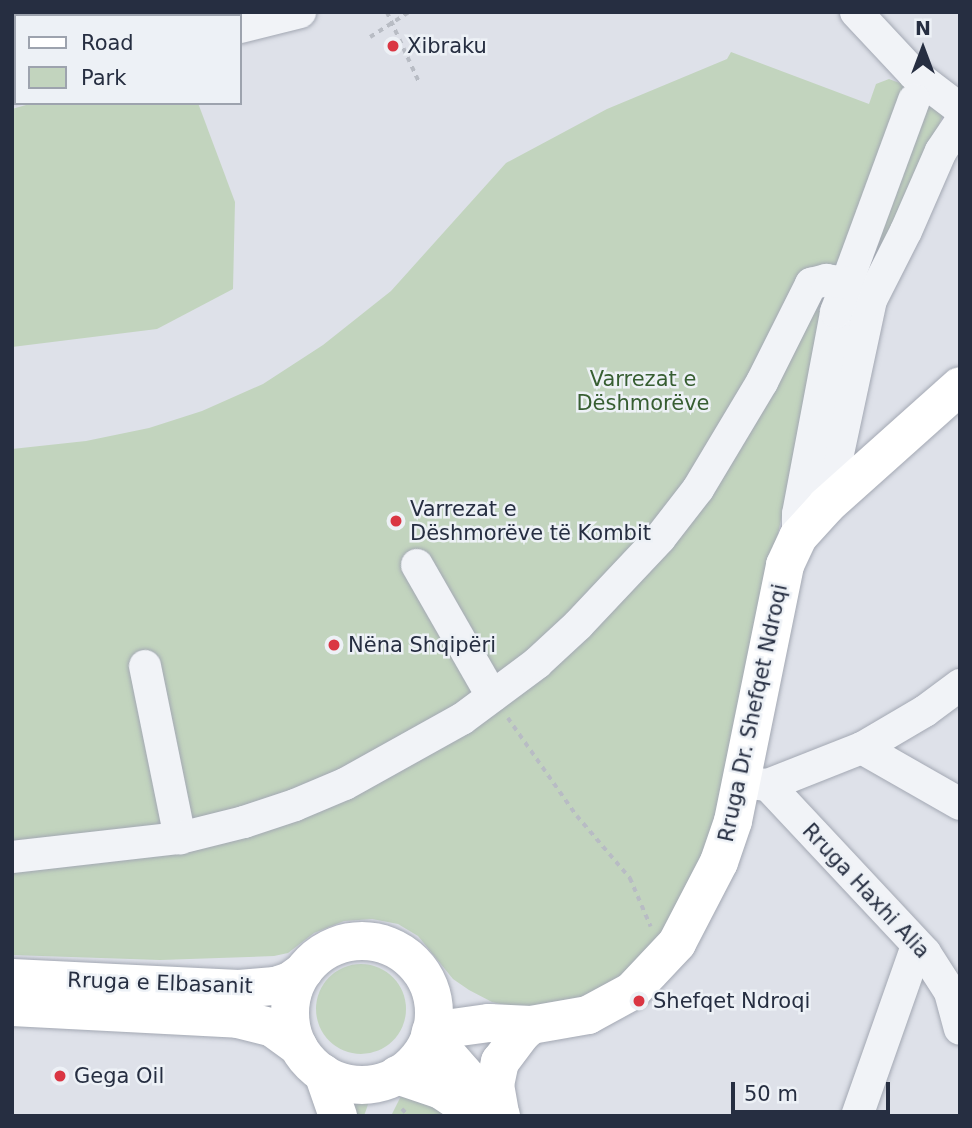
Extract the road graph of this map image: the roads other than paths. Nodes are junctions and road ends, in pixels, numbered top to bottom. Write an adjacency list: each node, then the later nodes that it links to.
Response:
1 (300, 12): 3 (street)
2 (855, 14): 5 (street)
3 (242, 26)
4 (915, 100): 7 (street)
5 (960, 109)
6 (960, 123): 9 (street)
7 (847, 283): 10 (street); 14 (street)
8 (960, 386): 9 (main road, Rruga Dr. Shefqet Ndroqi)
9 (827, 505): 10 (main road, Rruga Dr. Shefqet Ndroqi)
10 (798, 537): 16 (main road, Rruga Dr. Shefqet Ndroqi)
11 (417, 565): 14 (street)
12 (145, 666): 18 (street)
13 (958, 682): 15 (street)
14 (492, 696): 18 (street)
15 (862, 748): 16 (street); 17 (street)
16 (755, 783): 20 (street, Rruga Haxhi Alia); 25 (main road, Rruga Dr. Shefqet Ndroqi)
17 (960, 804)
18 (180, 838): 19 (street)
19 (12, 856)
20 (917, 946): 26 (street, Rruga Haxhi Alia); 33 (street)
21 (304, 971): 22 (main road); 23 (main road, Rruga e Elbasanit); 28 (main road)
22 (422, 973): 25 (main road); 27 (main road)
23 (12, 978)
24 (12, 1007): 28 (main road, Rruga e Elbasanit)
25 (518, 1024): 27 (main road, Rruga Dr. Shefqet Ndroqi); 30 (main road)
26 (960, 1029)
27 (431, 1033): 29 (main road); 30 (main road)
28 (311, 1060): 29 (main road); 31 (main road)
29 (395, 1076): 30 (main road); 32 (main road)
30 (494, 1115)
31 (338, 1116)
32 (376, 1116)
33 (857, 1116)

